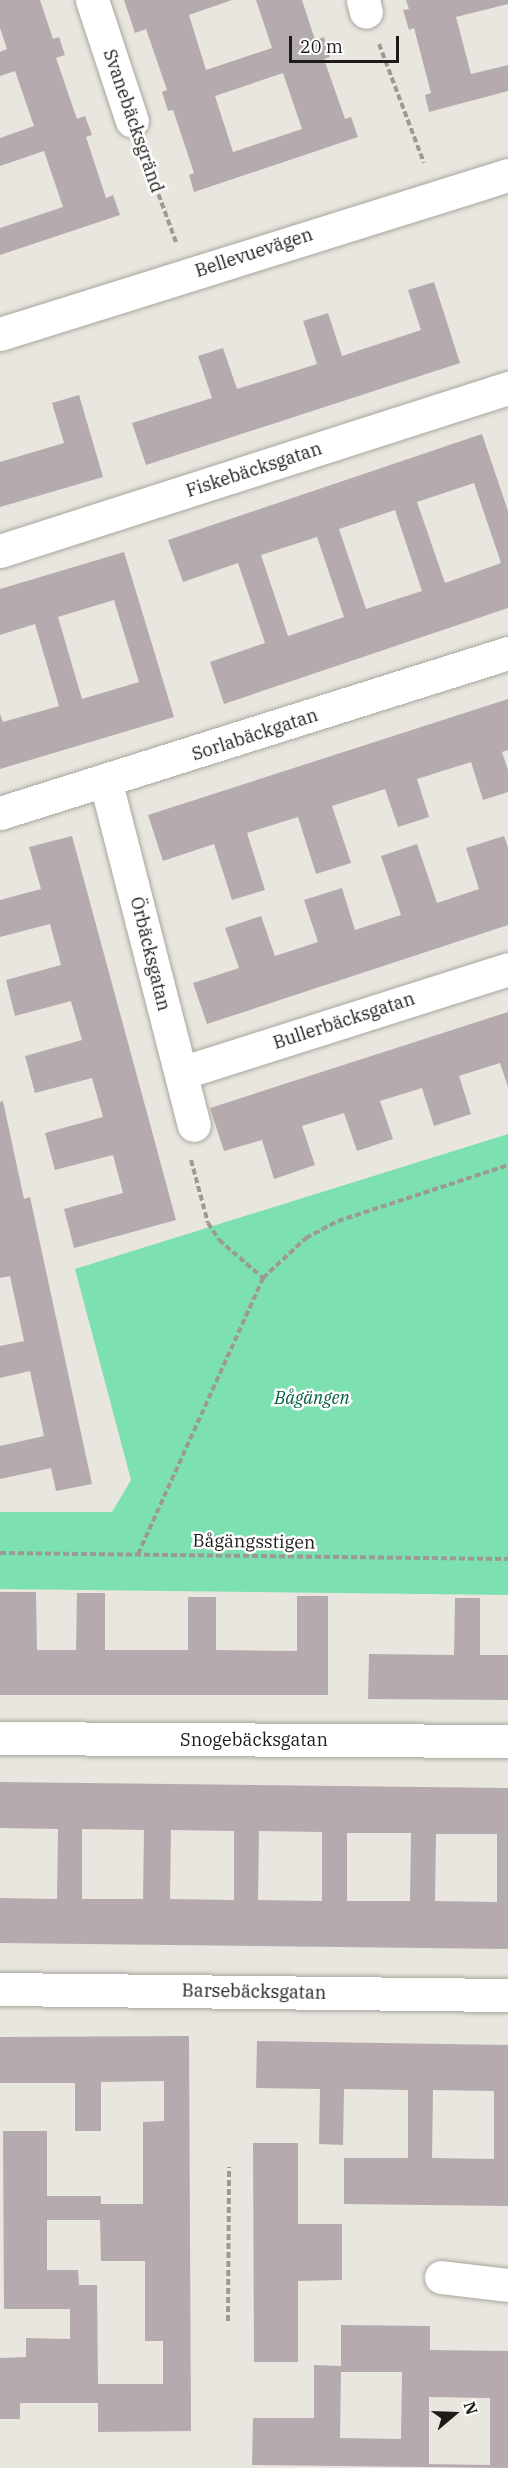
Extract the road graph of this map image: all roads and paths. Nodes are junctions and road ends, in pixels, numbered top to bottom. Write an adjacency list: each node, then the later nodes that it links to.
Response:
1 (92, 0): 3 (street, Svanebäcksgränd)
2 (365, 6): 4 (path)
3 (132, 121): 6 (path, Svanebäcksgränd)
4 (424, 163)
5 (508, 175): 7 (street, Bellevuevägen)
6 (176, 242)
7 (0, 334)
8 (508, 388): 9 (street, Fiskebäcksgatan)
9 (0, 550)
10 (508, 653): 11 (street, Sorlabäckgatan)
11 (106, 783): 12 (street, Sorlabäckgatan); 14 (street, Örbäcksgatan)
12 (0, 813)
13 (508, 969): 14 (street, Bullerbäcksgatan)
14 (181, 1073): 15 (street, Örbäcksgatan)
15 (194, 1125): 17 (path)
16 (508, 1166): 17 (path)
17 (263, 1278): 19 (path)
18 (0, 1553): 19 (path, Bågängsstigen)
19 (138, 1554): 20 (path, Bågängsstigen)
20 (508, 1559)
21 (0, 1738): 22 (street, Snogebäcksgatan)
22 (508, 1741)
23 (0, 1989): 24 (street, Barsebäcksgatan)
24 (508, 1995)
25 (229, 2167): 28 (path)
26 (441, 2277): 27 (street)
27 (508, 2285)
28 (228, 2321)

